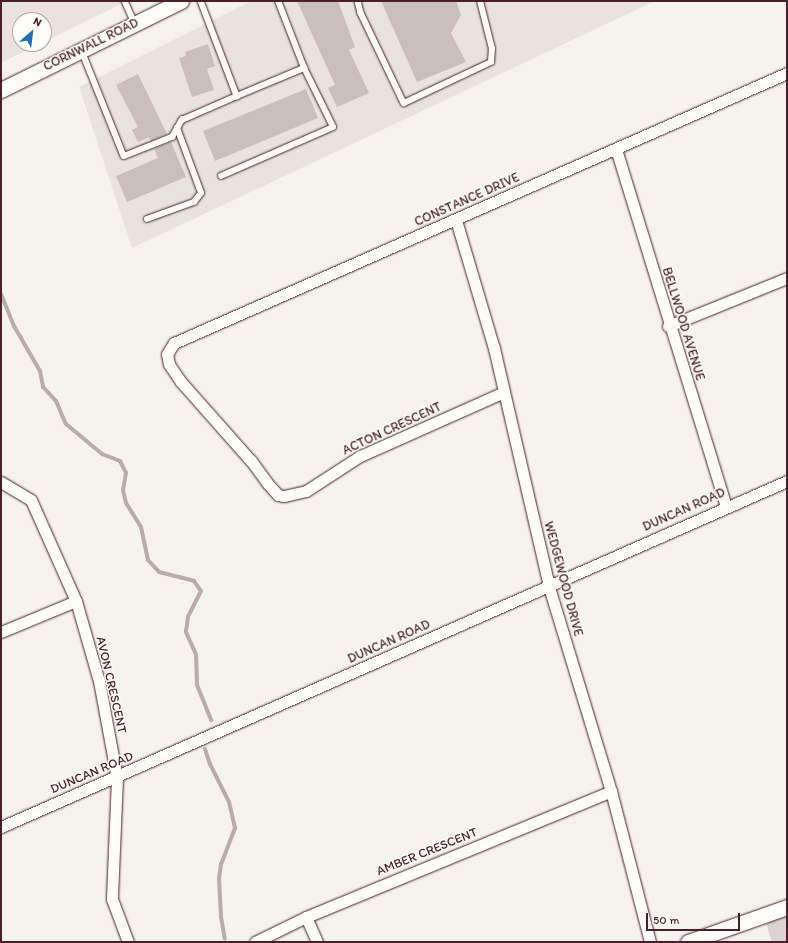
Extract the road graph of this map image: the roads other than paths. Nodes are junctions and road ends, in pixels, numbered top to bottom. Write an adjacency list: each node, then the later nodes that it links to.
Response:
1 (125, 1): 7 (lane)
2 (181, 1): 7 (main road, CORNWALL ROAD)
3 (201, 1): 12 (lane)
4 (278, 1): 9 (lane)
5 (358, 1): 6 (lane)
6 (480, 1)
7 (135, 24): 8 (main road, CORNWALL ROAD)
8 (82, 50): 11 (main road, CORNWALL ROAD); 13 (lane)
9 (304, 68): 12 (lane); 15 (lane)
10 (787, 73): 14 (street, CONSTANCE DRIVE)
11 (1, 90)
12 (237, 96): 13 (lane)
13 (177, 128): 16 (lane)
14 (616, 149): 17 (street, CONSTANCE DRIVE); 19 (street, BELLWOOD AVENUE)
15 (221, 176)
16 (147, 219)
17 (456, 220): 20 (street, CONSTANCE DRIVE); 21 (street, WEDGEWOOD DRIVE)
18 (787, 278): 19 (street)
19 (668, 326): 24 (street, BELLWOOD AVENUE)
20 (168, 359): 21 (street, ACTON CRESCENT)
21 (504, 392): 25 (street, WEDGEWOOD DRIVE)
22 (787, 481): 24 (street, DUNCAN ROAD)
23 (1, 482): 26 (street, AVON CRESCENT)
24 (726, 506): 25 (street, DUNCAN ROAD)
25 (548, 587): 28 (street, DUNCAN ROAD); 29 (street, WEDGEWOOD DRIVE)
26 (76, 601): 27 (street); 28 (street, AVON CRESCENT)
27 (1, 632)
28 (117, 778): 30 (street, DUNCAN ROAD); 33 (street, AVON CRESCENT)
29 (611, 791): 32 (street, AMBER CRESCENT); 36 (street, WEDGEWOOD DRIVE)
30 (1, 827)
31 (787, 906): 37 (main road)
32 (306, 917): 34 (street, AMBER CRESCENT); 35 (street)
33 (128, 942)
34 (255, 942)
35 (318, 942)
36 (650, 942)
37 (688, 942)

